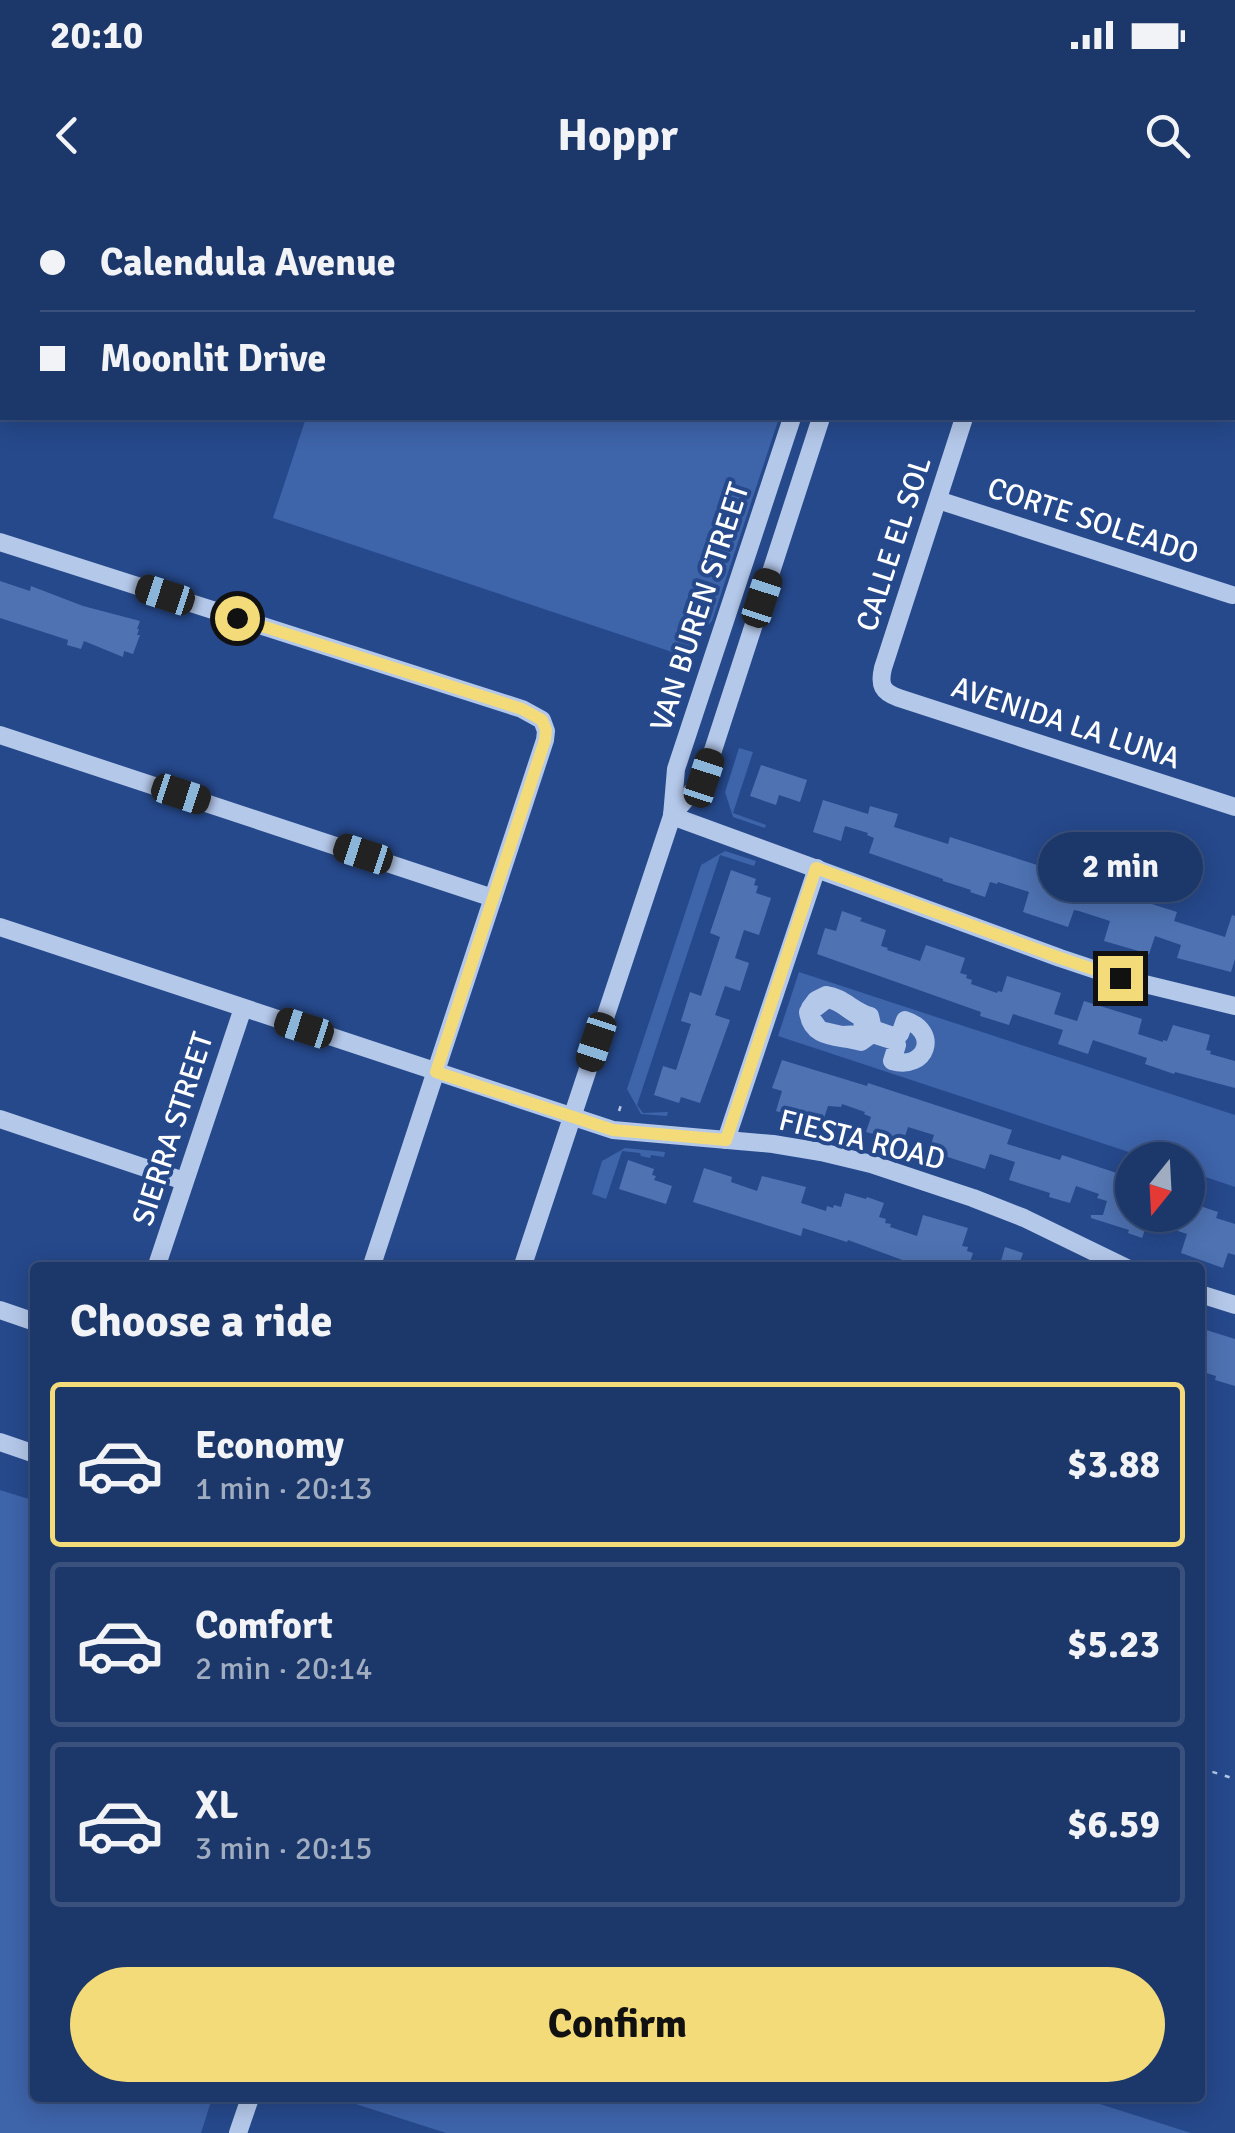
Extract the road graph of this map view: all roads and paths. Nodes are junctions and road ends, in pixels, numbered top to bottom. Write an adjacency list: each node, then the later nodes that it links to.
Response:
1 (791, 420): 10 (street, VAN BUREN STREET)
2 (820, 420): 10 (street, VAN BUREN STREET)
3 (963, 420): 4 (street, CALLE EL SOL)
4 (938, 500): 6 (street, CORTE SOLEADO); 7 (street, CALLE EL SOL)
5 (0, 542): 12 (street)
6 (1232, 595)
7 (881, 688): 9 (street, AVENIDA LA LUNA)
8 (0, 735): 12 (street)
9 (1235, 807)
10 (672, 816): 11 (street); 18 (street, VAN BUREN STREET)
11 (816, 868): 14 (street); 20 (street)
12 (493, 898): 17 (street)
13 (0, 927): 15 (street, FIESTA ROAD)
14 (1235, 1006)
15 (242, 1008): 17 (street, FIESTA ROAD); 21 (street, SIERRA STREET)
16 (856, 1015): 16 (street)
17 (436, 1072): 18 (street, FIESTA ROAD); 23 (street)
18 (571, 1117): 20 (street, FIESTA ROAD); 24 (street, VAN BUREN STREET)
19 (0, 1120): 21 (street)
20 (726, 1140): 25 (street, FIESTA ROAD)
21 (184, 1181): 22 (street, SIERRA STREET)
22 (158, 1262)
23 (373, 1262)
24 (524, 1262)
25 (1116, 1262)
26 (1205, 1296): 27 (street)
27 (1235, 1305)
28 (0, 1310): 29 (street)
29 (30, 1320)
30 (0, 1442): 31 (street)
31 (30, 1452)
32 (1205, 1770): 33 (path)
33 (1235, 1779)
34 (249, 2102): 35 (street)
35 (238, 2133)

